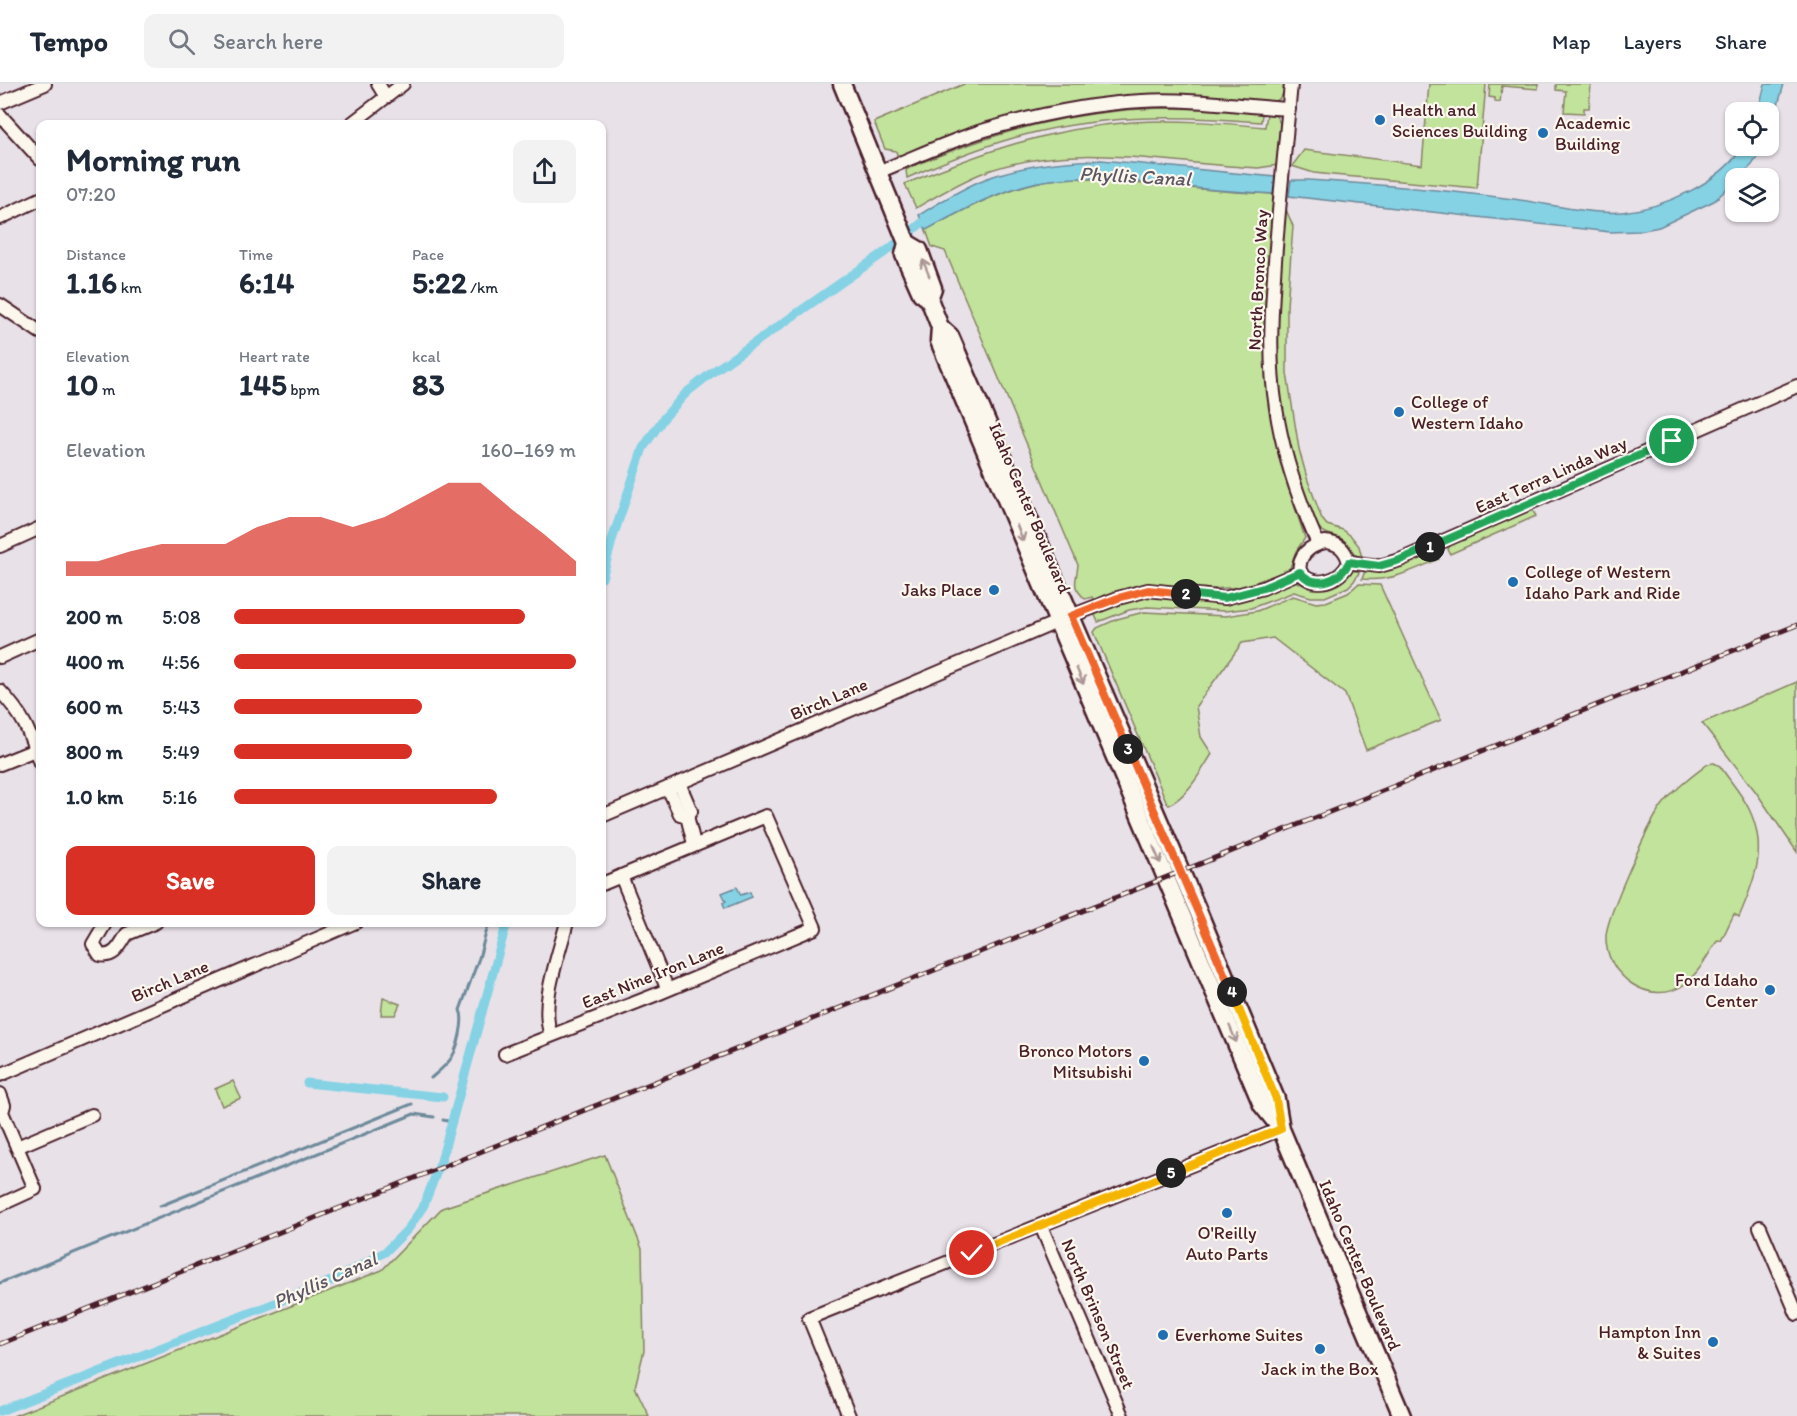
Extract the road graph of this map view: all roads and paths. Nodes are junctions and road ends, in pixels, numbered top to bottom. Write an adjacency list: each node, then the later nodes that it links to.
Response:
1 (45, 84): 6 (street)
2 (378, 84): 5 (street)
3 (842, 84): 11 (main road, Idaho Center Boulevard)
4 (1291, 84): 7 (street, North Bronco Way)
5 (394, 88): 9 (street)
6 (0, 103)
7 (1289, 109): 11 (street); 18 (street, North Bronco Way)
8 (0, 115): 10 (street)
9 (356, 120)
10 (36, 155)
11 (878, 172): 22 (main road, Idaho Center Boulevard)
12 (36, 201): 13 (street)
13 (0, 218)
14 (0, 305): 15 (street)
15 (36, 329)
16 (1797, 386): 20 (street, East Terra Linda Way)
17 (36, 530): 19 (street)
18 (1318, 544): 20 (street); 21 (street)
19 (0, 546)
20 (1349, 562): 21 (street)
21 (1300, 572): 22 (street)
22 (1064, 619): 29 (street, Birch Lane); 47 (main road, Idaho Center Boulevard)
23 (36, 641): 24 (street)
24 (0, 657)
25 (0, 691): 26 (street)
26 (36, 745)
27 (36, 750): 28 (street)
28 (0, 764)
29 (674, 785): 30 (street, Birch Lane); 31 (street)
30 (606, 814)
31 (694, 844): 32 (street); 40 (street, East Nine Iron Lane)
32 (621, 876): 33 (street); 40 (street)
33 (606, 882)
34 (105, 927): 39 (street)
35 (116, 927): 39 (street)
36 (144, 927): 39 (street)
37 (344, 927): 43 (street, Birch Lane)
38 (566, 927): 41 (street)
39 (127, 934)
40 (667, 988): 41 (street, East Nine Iron Lane)
41 (551, 1035): 42 (street, East Nine Iron Lane)
42 (505, 1054)
43 (0, 1075)
44 (0, 1094): 45 (street)
45 (1, 1112): 48 (street)
46 (92, 1115): 48 (street)
47 (1281, 1129): 50 (street); 55 (main road, Idaho Center Boulevard)
48 (17, 1147): 49 (street)
49 (0, 1205)
50 (1041, 1226): 53 (street); 54 (street, North Brinson Street)
51 (1760, 1227): 52 (street)
52 (1797, 1314)
53 (849, 1416)
54 (1122, 1416)
55 (1402, 1416)

